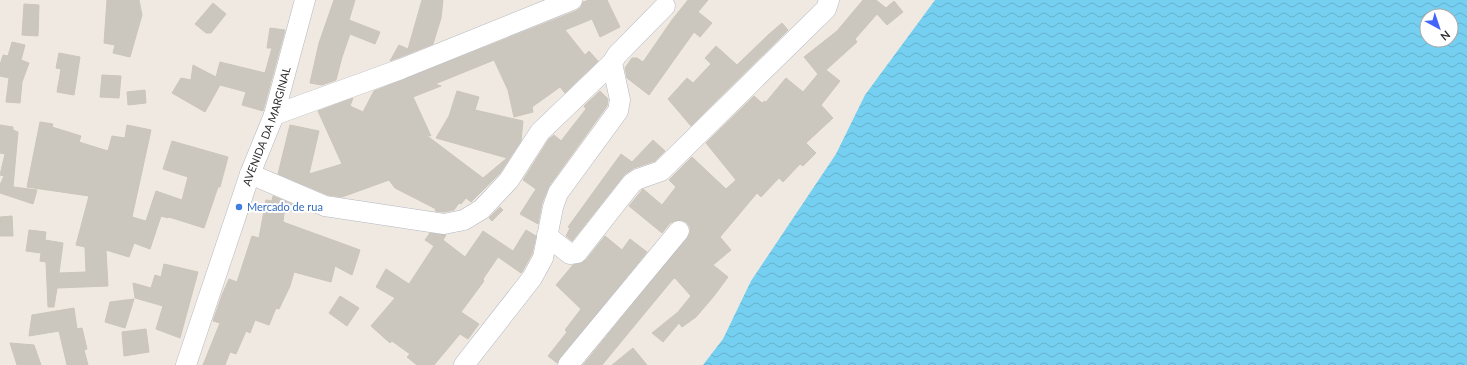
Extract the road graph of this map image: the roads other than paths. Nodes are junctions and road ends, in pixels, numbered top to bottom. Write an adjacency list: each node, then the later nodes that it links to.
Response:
1 (304, 0): 6 (street, AVENIDA DA MARGINAL)
2 (572, 0): 6 (street)
3 (829, 0): 9 (street)
4 (664, 2): 5 (street)
5 (612, 63): 7 (street); 9 (street)
6 (274, 115): 7 (street, AVENIDA DA MARGINAL)
7 (250, 174): 10 (street, AVENIDA DA MARGINAL)
8 (679, 231): 12 (street)
9 (547, 236): 11 (street)
10 (186, 365)
11 (464, 365)
12 (568, 365)

